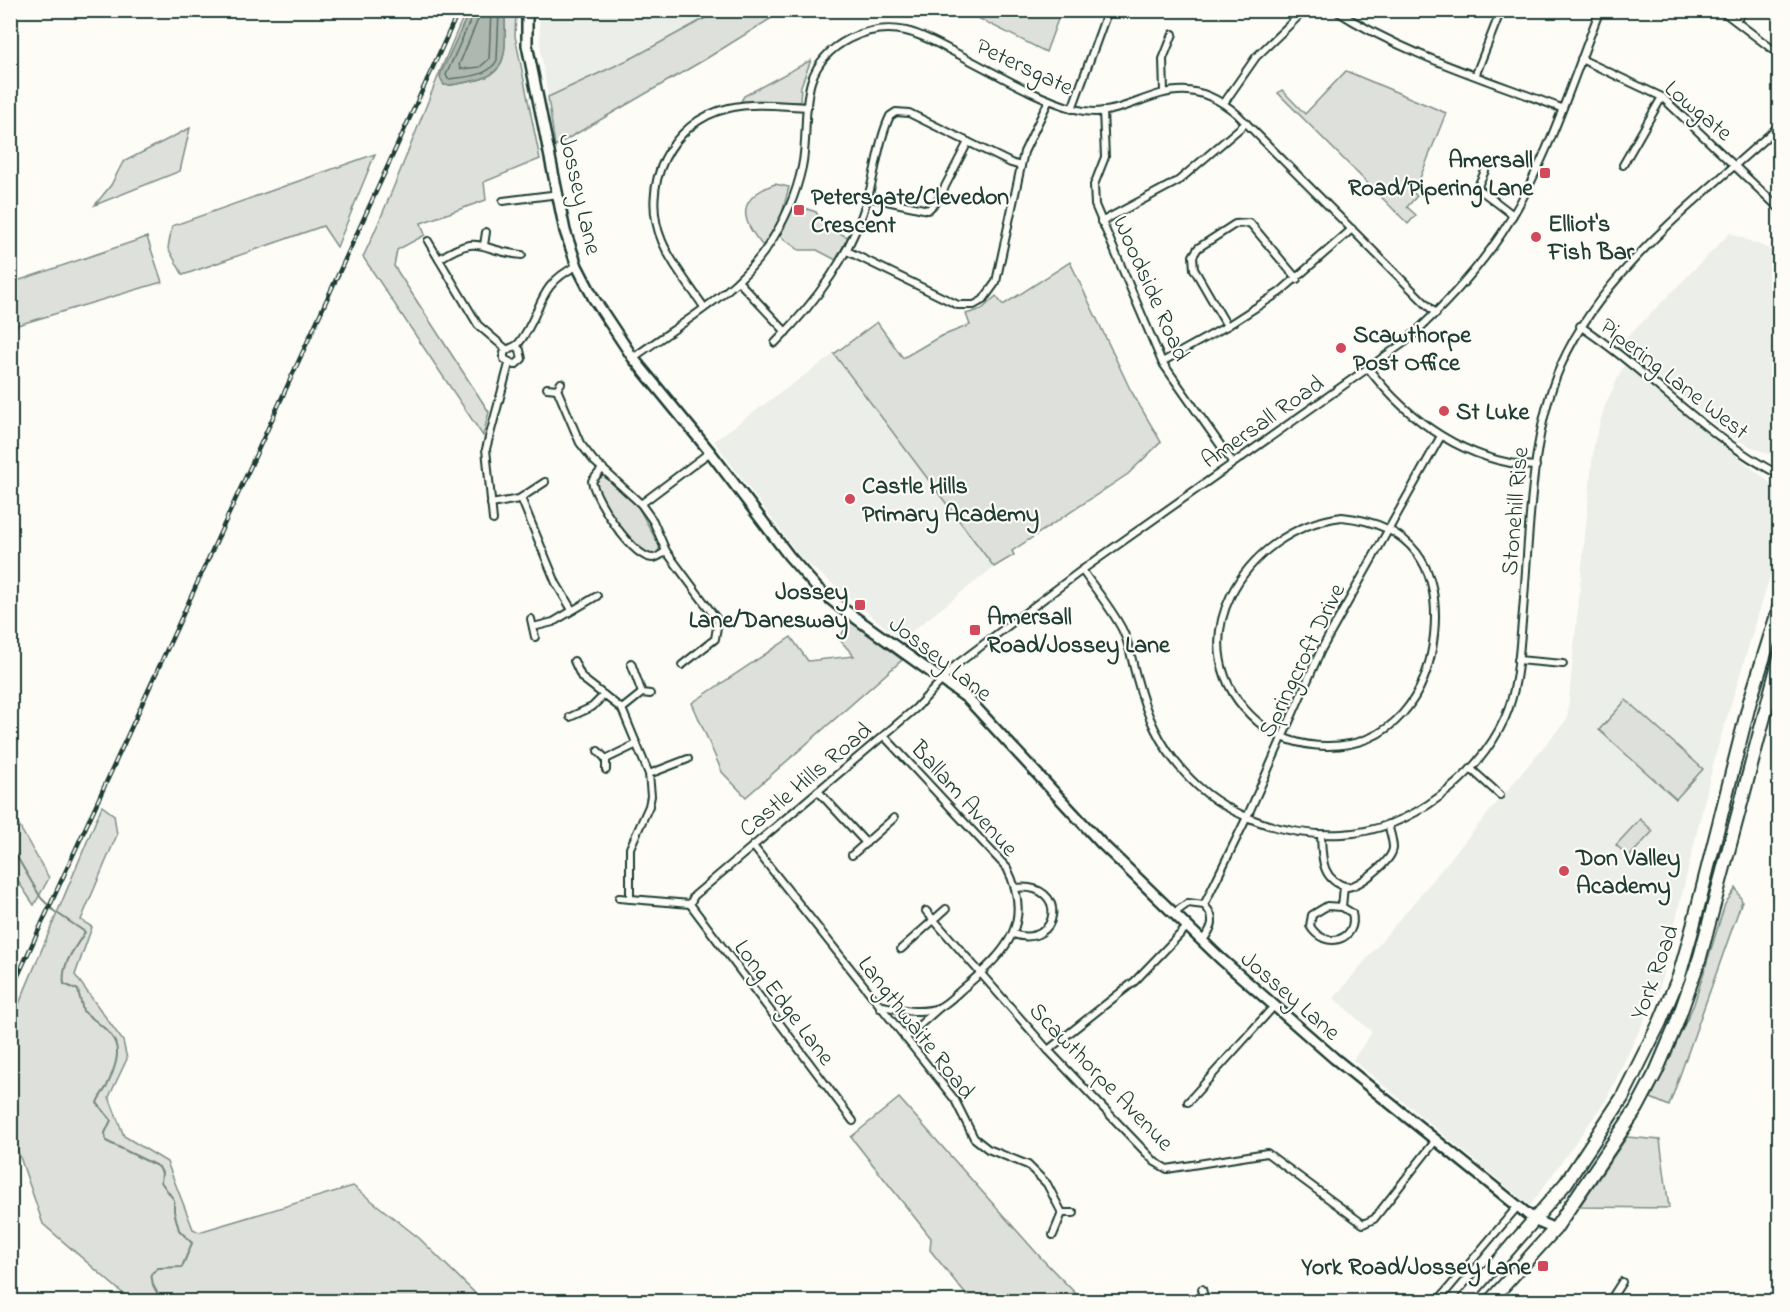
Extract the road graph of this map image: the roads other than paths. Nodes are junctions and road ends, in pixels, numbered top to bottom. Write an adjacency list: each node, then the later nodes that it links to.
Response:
1 (526, 10): 29 (street, Jossey Lane)
2 (1108, 10): 20 (street)
3 (1305, 10): 17 (street)
4 (1335, 10): 13 (street)
5 (1501, 10): 13 (street)
6 (1600, 10): 12 (street, Amersall Road)
7 (1721, 10): 9 (street)
8 (1743, 10): 9 (street)
9 (1736, 21): 11 (street)
10 (1173, 34): 14 (street)
11 (1779, 55)
12 (1581, 59): 15 (street, Lowgate); 19 (street, Amersall Road)
13 (1476, 74): 19 (street)
14 (1164, 92): 17 (street, Petersgate); 21 (street, Petersgate)
15 (1662, 97): 25 (street); 26 (street, Lowgate)
16 (1049, 100): 18 (street, Petersgate); 20 (street, Petersgate); 27 (street)
17 (1224, 103): 22 (street, Petersgate)
18 (807, 107): 44 (street, Petersgate); 45 (street)
19 (1561, 108): 33 (street, Amersall Road)
20 (1072, 109): 21 (street, Petersgate)
21 (1103, 111): 34 (street, Woodside Road)
22 (1246, 123): 34 (street); 35 (street, Petersgate)
23 (1779, 125): 26 (street, Stonehill Rise)
24 (968, 142): 27 (street); 30 (street); 30 (street)
25 (1623, 165)
26 (1736, 165): 32 (street, Lowgate); 48 (street, Stonehill Rise)
27 (1021, 166): 39 (street)
28 (1485, 171): 33 (street)
29 (559, 194): 31 (street); 42 (street, Jossey Lane)
30 (868, 197): 39 (street)
31 (503, 201)
32 (1779, 209)
33 (1513, 215): 46 (street, Amersall Road)
34 (1101, 222): 54 (street, Woodside Road)
35 (1352, 229): 43 (street); 46 (street, Petersgate)
36 (486, 232): 38 (street)
37 (428, 241): 41 (street)
38 (484, 245): 40 (street); 41 (street)
39 (846, 251): 49 (street)
40 (522, 255)
41 (439, 259): 52 (street)
42 (577, 266): 51 (street); 53 (street, Jossey Lane)
43 (1297, 279): 47 (street); 47 (street)
44 (738, 280): 45 (street, Petersgate); 49 (street)
45 (705, 307): 53 (street, Petersgate)
46 (1436, 314): 56 (street, Amersall Road)
47 (1227, 326): 54 (street)
48 (1580, 326): 61 (street, Stonehill Rise); 63 (street, Pipering Lane West)
49 (786, 332): 50 (street)
50 (775, 343)
51 (516, 346): 52 (street); 55 (street)
52 (506, 349): 55 (street)
53 (633, 358): 59 (street, Jossey Lane)
54 (1162, 362): 60 (street, Woodside Road)
55 (509, 364): 66 (street)
56 (1368, 368): 58 (street); 60 (street, Amersall Road)
57 (547, 388): 62 (street)
58 (1441, 436): 61 (street); 69 (street, Springcroft Drive)
59 (710, 452): 67 (street); 84 (street, Jossey Lane)
60 (1233, 463): 71 (street, Amersall Road)
61 (1536, 466): 79 (street, Stonehill Rise)
62 (603, 468): 67 (street); 70 (street)
63 (1779, 475)
64 (544, 482): 65 (street)
65 (521, 498): 66 (street); 74 (street)
66 (491, 504): 68 (street)
67 (640, 504): 70 (street)
68 (493, 520)
69 (1389, 529): 91 (street, Springcroft Drive); 91 (street); 91 (street)
70 (666, 551): 83 (street)
71 (1082, 570): 84 (street, Amersall Road); 102 (street, Stonehill Rise)
72 (597, 596): 74 (street)
73 (1779, 605): 136 (highway, York Road)
74 (572, 610): 76 (street)
75 (531, 619): 76 (street)
76 (533, 627): 77 (street)
77 (535, 637)
78 (1779, 657): 131 (highway, York Road)
79 (1518, 660): 82 (street); 96 (street, Stonehill Rise)
80 (574, 662): 87 (street)
81 (631, 663): 85 (street)
82 (1563, 664)
83 (682, 665)
84 (942, 678): 90 (street, Castle Hills Road); 117 (street, Jossey Lane)
85 (642, 693): 86 (street); 88 (street)
86 (650, 694)
87 (604, 695): 88 (street); 89 (street)
88 (622, 709): 92 (street)
89 (570, 717)
90 (884, 735): 99 (street, Castle Hills Road); 109 (street, Ballam Avenue)
91 (1283, 737): 102 (street, Springcroft Drive)
92 (637, 744): 94 (street); 98 (street)
93 (598, 751): 94 (street)
94 (606, 759): 97 (street)
95 (688, 759): 98 (street)
96 (1470, 769): 100 (street); 103 (street, Stonehill Rise)
97 (606, 770)
98 (649, 774): 111 (street)
99 (818, 790): 105 (street); 106 (street, Castle Hills Road)
100 (1500, 795)
101 (894, 818): 105 (street)
102 (1247, 818): 104 (street, Stonehill Rise); 113 (street, Springcroft Drive)
103 (1388, 824): 104 (street, Stonehill Rise); 108 (street)
104 (1322, 834): 108 (street)
105 (866, 843): 107 (street)
106 (753, 846): 112 (street, Castle Hills Road); 126 (street, Langthwaite Road)
107 (852, 855)
108 (1344, 886): 114 (street)
109 (1016, 888): 120 (street, Ballam Avenue); 120 (street, Ballam Avenue)
110 (619, 898): 111 (street)
111 (630, 899): 112 (street)
112 (690, 904): 130 (street, Long Edge Lane)
113 (1204, 905): 117 (street); 121 (street)
114 (1342, 907): 114 (street)
115 (946, 909): 118 (street)
116 (926, 911): 118 (street, Scawthorpe Avenue)
117 (1173, 914): 119 (street, Jossey Lane)
118 (934, 920): 122 (street); 123 (street, Scawthorpe Avenue)
119 (1187, 927): 121 (street, Jossey Lane); 128 (street)
120 (1013, 934): 123 (street, Ballam Avenue)
121 (1202, 941): 124 (street, Jossey Lane)
122 (901, 949)
123 (981, 973): 125 (street, Ballam Avenue); 128 (street, Scawthorpe Avenue)
124 (1275, 1005): 129 (street); 132 (street, Jossey Lane)
125 (939, 1007): 126 (street); 127 (street, Ballam Avenue)
126 (880, 1008): 127 (street, Langthwaite Road)
127 (904, 1038): 134 (street, Langthwaite Road)
128 (1048, 1050): 132 (street, Scawthorpe Avenue)
129 (1188, 1101)
130 (853, 1121)
131 (1616, 1138): 136 (highway); 137 (highway, York Road)
132 (1437, 1140): 133 (street, Jossey Lane)
133 (1518, 1206): 136 (street, Jossey Lane); 143 (street)
134 (1062, 1213): 135 (street); 138 (street)
135 (1074, 1213)
136 (1536, 1221): 137 (street, Jossey Lane); 144 (highway, York Road)
137 (1555, 1229): 145 (highway, York Road)
138 (1053, 1235)
139 (1622, 1281): 146 (street)
140 (1202, 1289): 141 (street)
141 (1204, 1301): 142 (street)
142 (1213, 1302)
143 (1437, 1302)
144 (1462, 1302)
145 (1489, 1302)
146 (1609, 1302)

